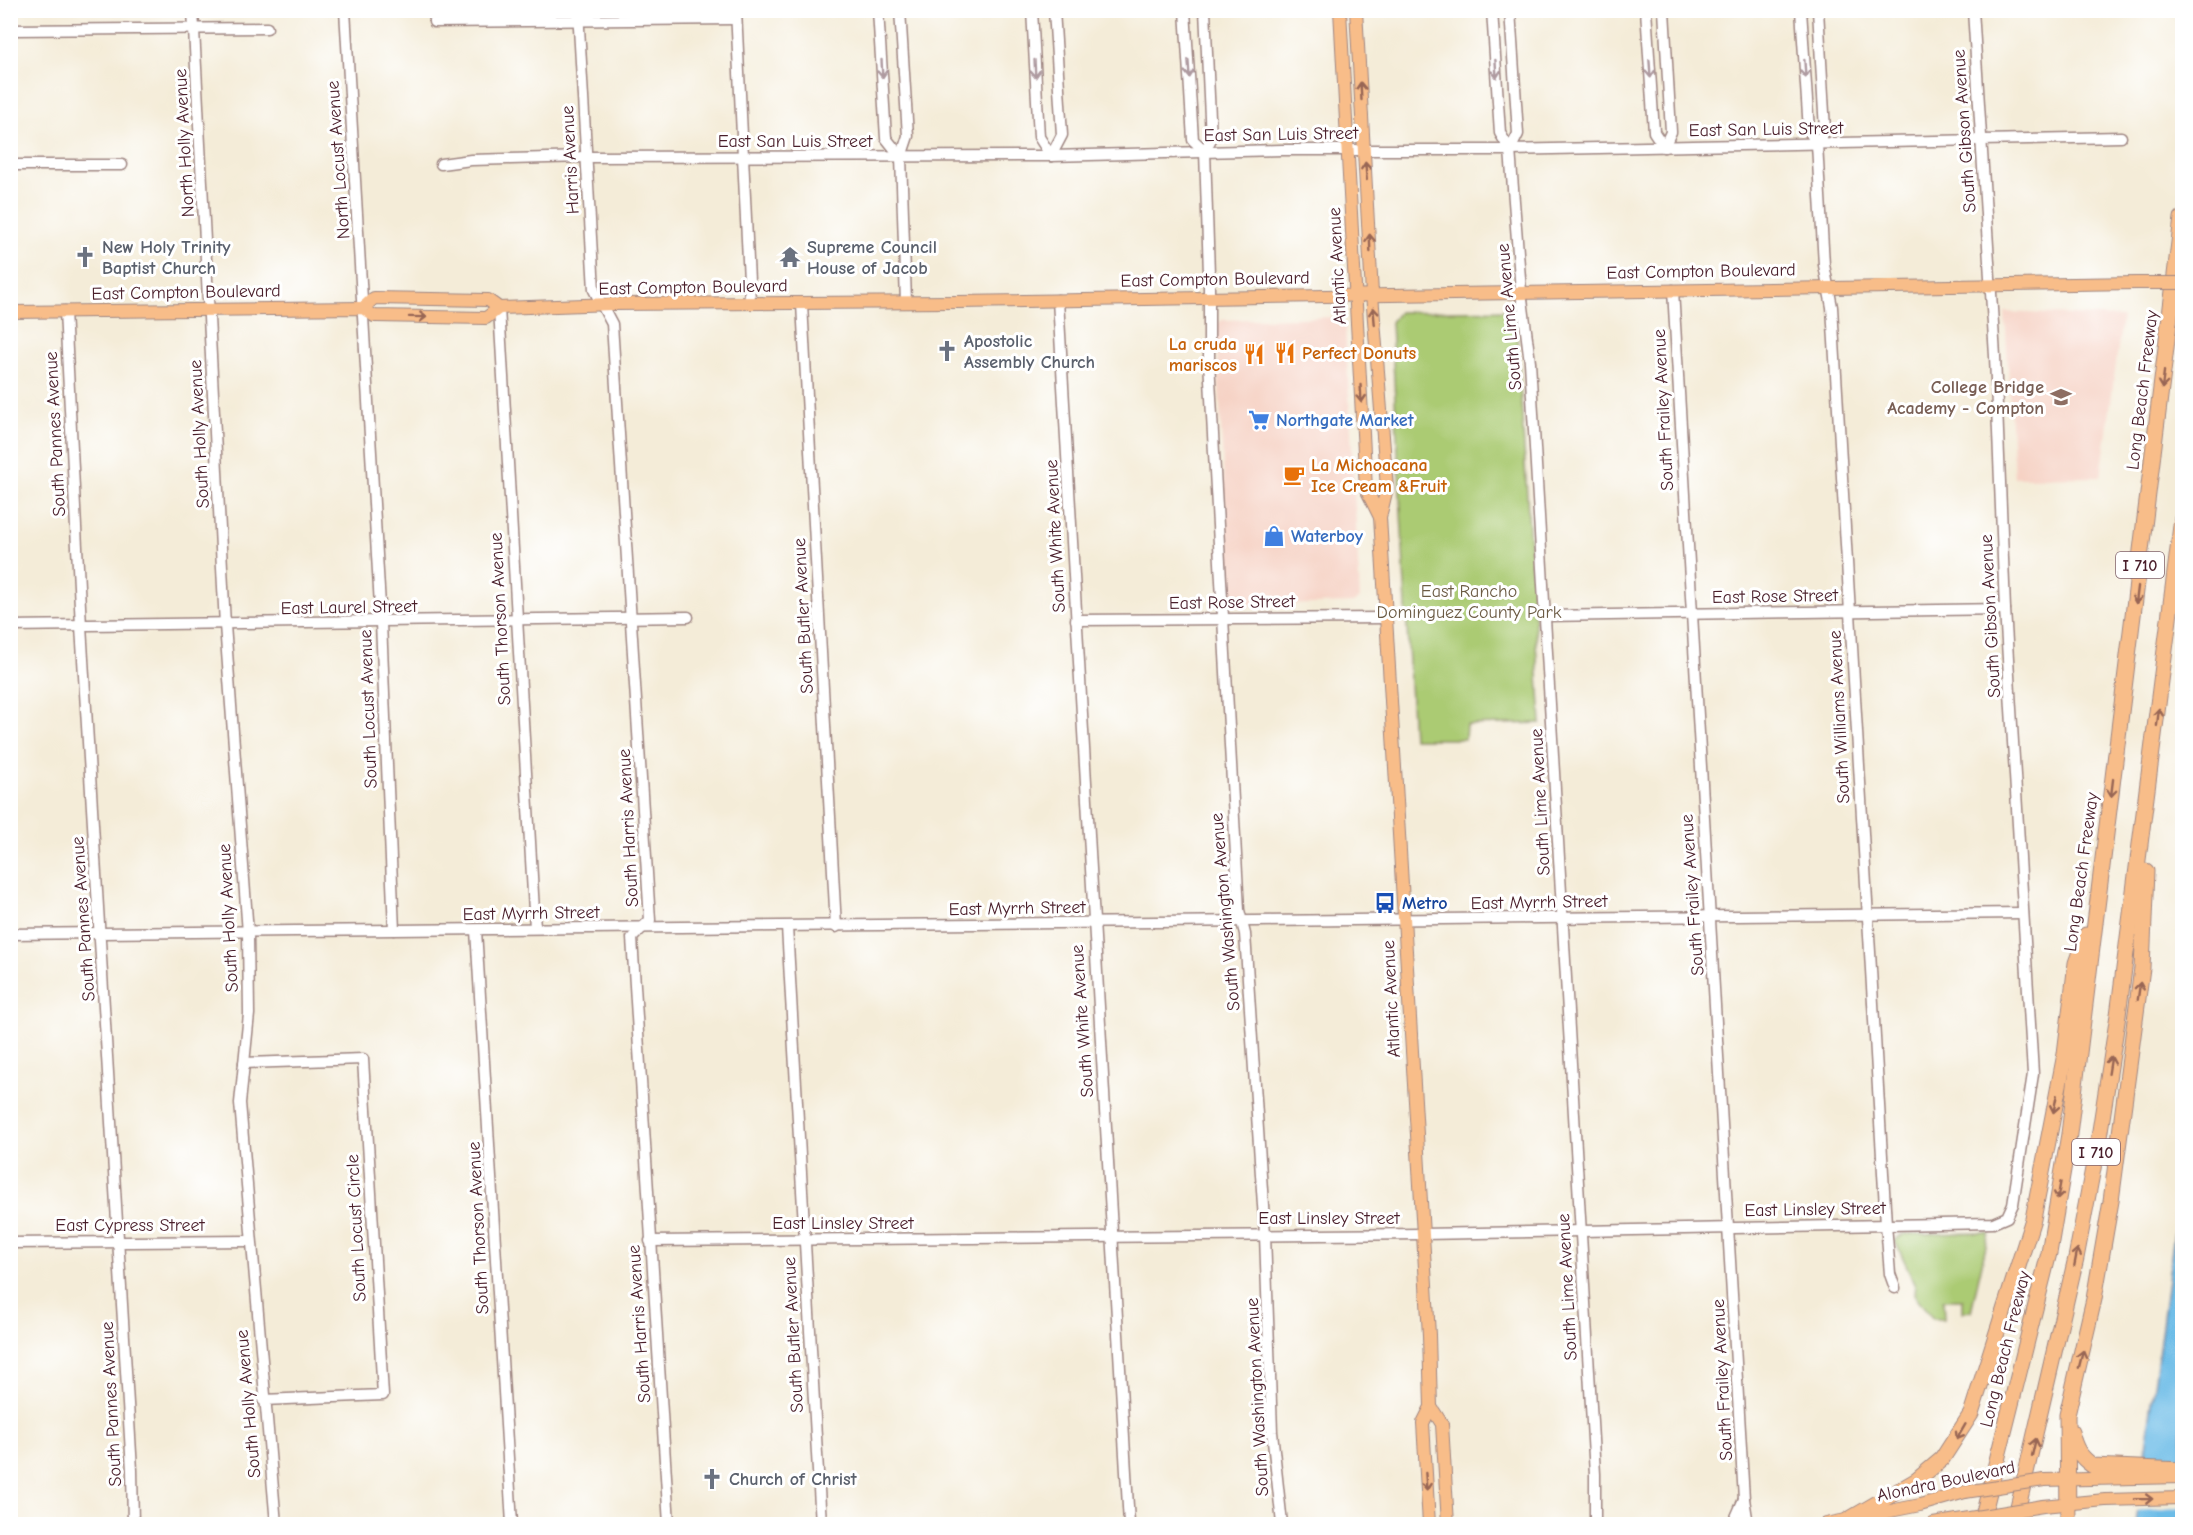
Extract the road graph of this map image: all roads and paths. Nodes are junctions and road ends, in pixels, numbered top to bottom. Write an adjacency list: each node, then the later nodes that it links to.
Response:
1 (194, 10): 21 (street, North Holly Avenue)
2 (345, 10): 53 (street, North Locust Avenue)
3 (878, 10): 35 (street, one-way to 35)
4 (900, 10): 35 (street)
5 (1032, 10): 32 (street, one-way to 32)
6 (1054, 10): 32 (street)
7 (1185, 10): 31 (street, one-way to 31)
8 (1205, 10): 31 (street)
9 (1340, 10): 28 (main road, Atlantic Avenue)
10 (1356, 10): 29 (main road, Atlantic Avenue, one-way to 10)
11 (1492, 10): 30 (street, South Lime Avenue, one-way to 30)
12 (1510, 10): 30 (street, South Lime Avenue)
13 (1646, 10): 27 (street, one-way to 27)
14 (1664, 10): 27 (street)
15 (1801, 10): 26 (street, South Williams Avenue, one-way to 26)
16 (1818, 10): 26 (street, South Williams Avenue)
17 (1973, 10): 25 (street, South Gibson Avenue)
18 (736, 15): 19 (street); 34 (street)
19 (579, 16): 20 (street); 33 (street, Harris Avenue)
20 (434, 22)
21 (194, 28): 22 (street); 23 (street); 55 (street, North Holly Avenue)
22 (267, 28)
23 (10, 30)
24 (2121, 137): 25 (street, East San Luis Street)
25 (1981, 140): 26 (street, East San Luis Street); 41 (street, South Gibson Avenue)
26 (1817, 144): 27 (street, East San Luis Street); 42 (street, South Williams Avenue)
27 (1664, 147): 30 (street, East San Luis Street)
28 (1348, 149): 29 (street, East San Luis Street); 31 (street, East San Luis Street); 45 (main road, Atlantic Avenue)
29 (1364, 149): 30 (street, East San Luis Street); 46 (main road, Atlantic Avenue, one-way to 29)
30 (1510, 150): 44 (street, South Lime Avenue)
31 (1205, 151): 32 (street, East San Luis Street); 47 (street, South Washington Avenue)
32 (1051, 156): 35 (street, East San Luis Street)
33 (586, 157): 34 (street, East San Luis Street); 36 (street, East San Luis Street); 52 (street, Harris Avenue)
34 (744, 158): 35 (street, East San Luis Street); 49 (street)
35 (901, 158): 50 (street)
36 (441, 164)
37 (10, 165): 38 (street)
38 (122, 165)
39 (2182, 218): 75 (highway, Long Beach Freeway / I 710, one-way to 75)
40 (2182, 283): 41 (main road, East Compton Boulevard, bridge)
41 (1990, 285): 42 (main road, East Compton Boulevard); 60 (street, South Gibson Avenue)
42 (1830, 288): 43 (main road, East Compton Boulevard); 61 (street, South Williams Avenue)
43 (1673, 290): 44 (main road, East Compton Boulevard); 62 (street, South Frailey Avenue)
44 (1521, 291): 46 (main road, East Compton Boulevard); 63 (street, South Lime Avenue)
45 (1356, 294): 46 (main road, East Compton Boulevard); 47 (main road, East Compton Boulevard); 58 (main road, Atlantic Avenue, one-way to 58)
46 (1372, 294): 58 (main road, Atlantic Avenue, one-way to 46)
47 (1209, 297): 48 (main road, East Compton Boulevard); 66 (street, South Washington Avenue)
48 (1058, 300): 50 (main road, East Compton Boulevard); 68 (street, South White Avenue)
49 (750, 302): 51 (main road, East Compton Boulevard); 52 (main road, East Compton Boulevard)
50 (906, 302): 51 (main road, East Compton Boulevard)
51 (802, 304): 84 (street, South Butler Avenue)
52 (602, 305): 54 (main road, East Compton Boulevard); 67 (street, South Harris Avenue)
53 (363, 308): 54 (main road, East Compton Boulevard, one-way to 54); 54 (main road, East Compton Boulevard); 55 (main road, East Compton Boulevard); 70 (street, South Locust Avenue)
54 (499, 308): 69 (street, South Thorson Avenue)
55 (209, 310): 56 (main road, East Compton Boulevard); 71 (street, South Holly Avenue)
56 (65, 311): 57 (main road, East Compton Boulevard); 73 (street, South Pannes Avenue)
57 (10, 312)
58 (1380, 517): 65 (main road, Atlantic Avenue)
59 (2182, 518): 74 (highway, I 710, one-way to 59)
60 (2005, 609): 61 (street, East Rose Street); 76 (street, South Gibson Avenue)
61 (1850, 612): 62 (street, East Rose Street); 77 (street, South Williams Avenue)
62 (1690, 614): 63 (street, East Rose Street); 78 (street, South Frailey Avenue)
63 (1545, 616): 79 (street, South Lime Avenue)
64 (688, 617): 67 (street, East Laurel Street)
65 (1387, 618): 66 (street, East Rose Street); 80 (main road, Atlantic Avenue)
66 (1223, 619): 68 (street, East Rose Street); 81 (street, South Washington Avenue)
67 (633, 620): 69 (street, East Laurel Street); 86 (street, South Harris Avenue)
68 (1076, 620): 82 (street, South White Avenue)
69 (517, 621): 70 (street, East Laurel Street); 85 (street, South Thorson Avenue)
70 (381, 623): 71 (street, East Laurel Street); 87 (street, South Locust Avenue)
71 (225, 625): 73 (street, East Laurel Street); 90 (street, South Holly Avenue)
72 (10, 626): 73 (street, East Laurel Street)
73 (81, 626): 89 (street, South Pannes Avenue)
74 (2150, 775): 108 (highway, one-way to 74); 134 (highway, I 710, one-way to 74)
75 (2095, 911): 113 (highway, Long Beach Freeway / I 710, one-way to 113); 117 (highway, one-way to 117)
76 (2023, 913): 77 (street, East Myrrh Street); 93 (street, South Gibson Avenue)
77 (1868, 915): 78 (street, East Myrrh Street); 94 (street, South Williams Avenue)
78 (1710, 917): 79 (street, East Myrrh Street); 95 (street, South Frailey Avenue)
79 (1562, 919): 80 (street, East Myrrh Street); 96 (street, South Lime Avenue)
80 (1404, 920): 81 (street, East Myrrh Street); 97 (main road, Atlantic Avenue)
81 (1241, 922): 82 (street, East Myrrh Street); 98 (street, South Washington Avenue)
82 (1092, 923): 84 (street, East Myrrh Street); 99 (street, South White Avenue)
83 (787, 927): 84 (street, East Myrrh Street); 86 (street, East Myrrh Street); 101 (street, South Butler Avenue)
84 (836, 927)
85 (535, 928): 86 (street, East Myrrh Street); 88 (street, East Myrrh Street)
86 (642, 929): 100 (street, South Harris Avenue)
87 (394, 930): 88 (street, East Myrrh Street); 90 (street, East Myrrh Street)
88 (476, 930): 121 (street, South Thorson Avenue)
89 (101, 933): 90 (street, East Myrrh Street); 91 (street, East Myrrh Street); 103 (street, South Pannes Avenue)
90 (248, 933): 92 (street, South Holly Avenue)
91 (10, 934)
92 (244, 1063): 102 (street, South Holly Avenue); 106 (street, South Locust Circle)
93 (2007, 1217): 94 (street, East Linsley Street)
94 (1886, 1224): 95 (street, East Linsley Street); 105 (street, South Williams Avenue)
95 (1730, 1227): 96 (street, East Linsley Street); 115 (street, South Frailey Avenue)
96 (1580, 1230): 97 (street, East Linsley Street); 128 (street, South Lime Avenue)
97 (1423, 1234): 98 (street, East Linsley Street); 107 (main road, Atlantic Avenue)
98 (1264, 1235): 99 (street, East Linsley Street); 125 (street, South Washington Avenue)
99 (1111, 1237): 101 (street, East Linsley Street); 124 (street, South White Avenue)
100 (650, 1240): 101 (street, East Linsley Street); 122 (street, South Harris Avenue)
101 (804, 1240): 123 (street, South Butler Avenue)
102 (250, 1241): 103 (street, East Cypress Street); 106 (street, South Holly Avenue)
103 (119, 1242): 104 (street, East Cypress Street); 119 (street, South Pannes Avenue)
104 (10, 1243)
105 (1895, 1288)
106 (263, 1400): 120 (street, South Holly Avenue)
107 (1431, 1407): 126 (main road, Atlantic Avenue, one-way to 126); 127 (main road, Atlantic Avenue)
108 (2067, 1415): 110 (highway); 112 (highway)
109 (2182, 1470): 110 (highway)
110 (2109, 1473): 111 (main road, Alondra Boulevard); 112 (main road, Alondra Boulevard)
111 (2182, 1477)
112 (2068, 1480): 116 (highway); 117 (main road, Alondra Boulevard, bridge)
113 (1992, 1483): 118 (highway); 133 (highway, Long Beach Freeway / I 710)
114 (2182, 1498): 116 (main road, one-way to 114)
115 (1744, 1499): 129 (street, South Frailey Avenue); 130 (street, South Frailey Avenue)
116 (2070, 1503): 118 (main road, bridge); 135 (highway)
117 (1848, 1520): 131 (main road, Alondra Boulevard)
118 (1962, 1522): 132 (main road)
119 (133, 1524)
120 (276, 1524)
121 (512, 1524)
122 (669, 1524)
123 (821, 1524)
124 (1129, 1524)
125 (1282, 1524)
126 (1429, 1524)
127 (1448, 1524)
128 (1595, 1524)
129 (1733, 1524)
130 (1748, 1524)
131 (1826, 1524)
132 (1933, 1524)
133 (1981, 1524)
134 (2014, 1524)
135 (2068, 1524)

